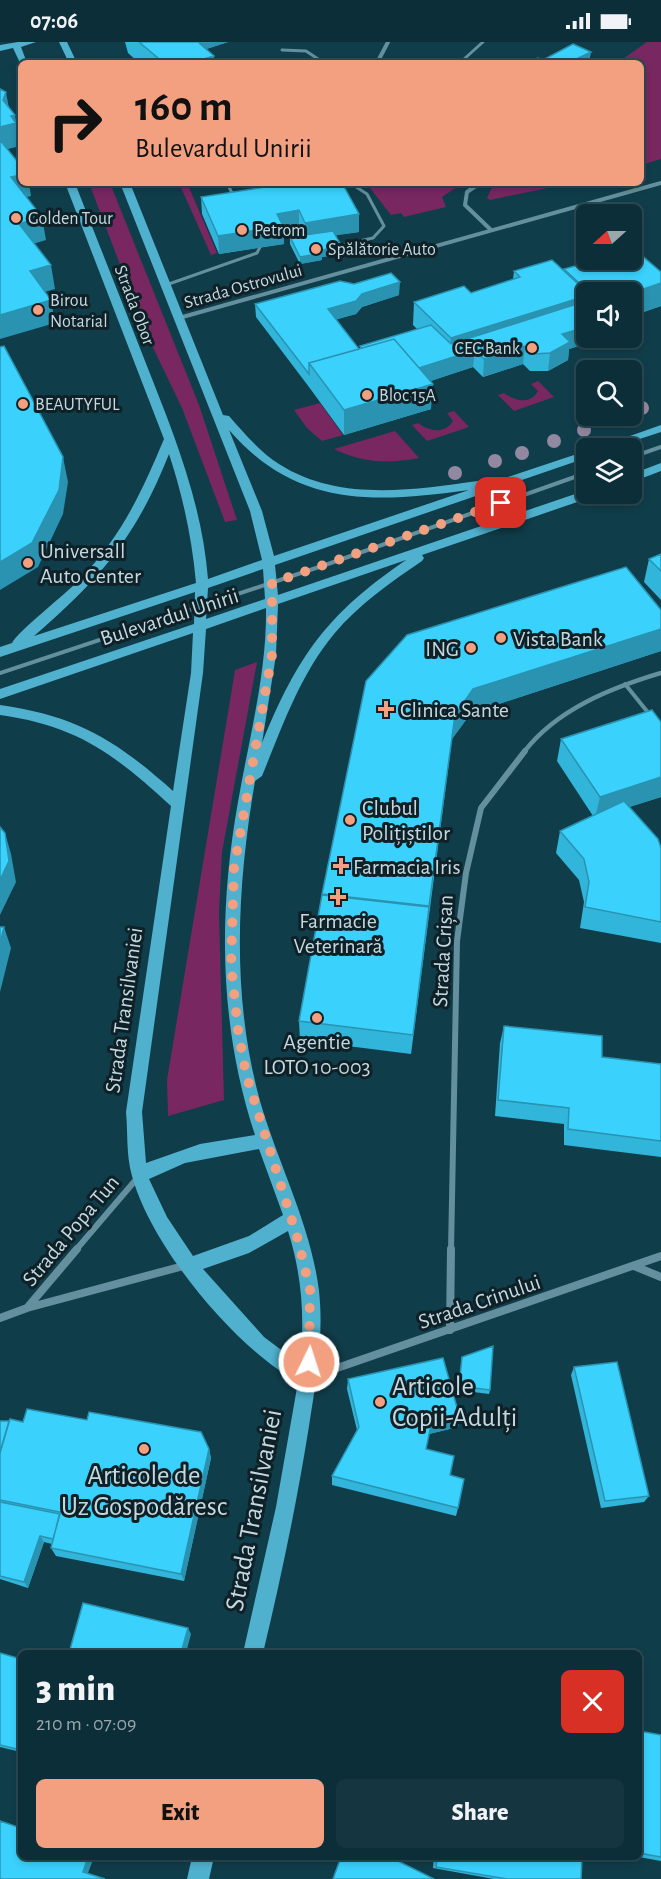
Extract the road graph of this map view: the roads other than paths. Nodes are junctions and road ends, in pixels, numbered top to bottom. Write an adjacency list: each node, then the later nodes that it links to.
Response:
1 (32, 42): 5 (main road)
2 (63, 42): 9 (main road)
3 (388, 42): 11 (street)
4 (483, 42): 12 (lane)
5 (16, 46): 6 (main road); 8 (main road)
6 (0, 48)
7 (282, 50): 10 (lane)
8 (22, 60)
9 (72, 60)
10 (320, 60)
11 (379, 60)
12 (463, 60)
13 (661, 183): 20 (street, Strada Ostrovului)
14 (71, 186): 28 (main road, Strada Obor)
15 (126, 186): 23 (main road, Strada Obor)
16 (229, 186): 19 (lane)
17 (359, 186): 21 (lane)
18 (476, 186): 20 (street)
19 (236, 199)
20 (490, 229): 24 (street, Strada Ostrovului)
21 (345, 244)
22 (260, 248): 23 (lane)
23 (166, 285): 24 (main road, Strada Obor)
24 (179, 318): 25 (main road, Strada Obor)
25 (216, 408): 35 (main road); 38 (main road, Strada Obor)
26 (661, 428): 27 (main road)
27 (632, 438)
28 (170, 439): 40 (main road, Strada Obor); 44 (main road)
29 (661, 447): 30 (lane)
30 (642, 454)
31 (576, 458): 35 (main road, Bulevardul Unirii)
32 (661, 467): 33 (main road)
33 (642, 474)
34 (576, 477): 39 (lane, Bulevardul Unirii)
35 (517, 479): 38 (main road, Bulevardul Unirii)
36 (576, 498): 37 (main road, Bulevardul Unirii)
37 (430, 549): 41 (main road, Bulevardul Unirii); 52 (main road)
38 (270, 562): 39 (main road, Strada Transilvaniei); 40 (main road, Bulevardul Unirii)
39 (272, 583): 41 (main road, Strada Transilvaniei); 42 (lane, Bulevardul Unirii)
40 (202, 586): 42 (main road, Strada Transilvaniei); 44 (main road, Bulevardul Unirii)
41 (273, 603): 43 (main road, Bulevardul Unirii); 52 (main road, Strada Transilvaniei)
42 (202, 605): 43 (main road, Strada Transilvaniei); 46 (lane, Bulevardul Unirii)
43 (201, 627): 49 (main road, Bulevardul Unirii); 53 (main road, Strada Transilvaniei)
44 (14, 647): 45 (main road, Bulevardul Unirii)
45 (0, 652)
46 (0, 673)
47 (661, 673): 48 (street, Strada Crișan)
48 (625, 684): 51 (lane); 63 (street, Strada Crișan)
49 (0, 694)
50 (0, 710): 53 (main road)
51 (654, 720)
52 (244, 801): 54 (main road, Strada Transilvaniei)
53 (178, 804): 55 (main road, Strada Transilvaniei)
54 (264, 1141): 55 (main road); 56 (main road, Strada Transilvaniei)
55 (140, 1175): 58 (main road, Strada Transilvaniei); 61 (street, Strada Popa Tun)
56 (291, 1219): 58 (main road); 64 (main road, Strada Transilvaniei)
57 (661, 1256): 59 (street, Strada Crinului)
58 (189, 1265): 61 (street, Strada Popa Tun); 64 (main road, Strada Transilvaniei)
59 (634, 1266): 60 (street); 63 (street, Strada Crinului)
60 (661, 1277)
61 (27, 1308): 62 (street, Strada Popa Tun)
62 (0, 1318)
63 (450, 1330): 64 (street, Strada Crinului)
64 (308, 1378): 65 (main road, Strada Transilvaniei)
65 (254, 1650)
66 (202, 1860): 67 (main road)
67 (198, 1879)

